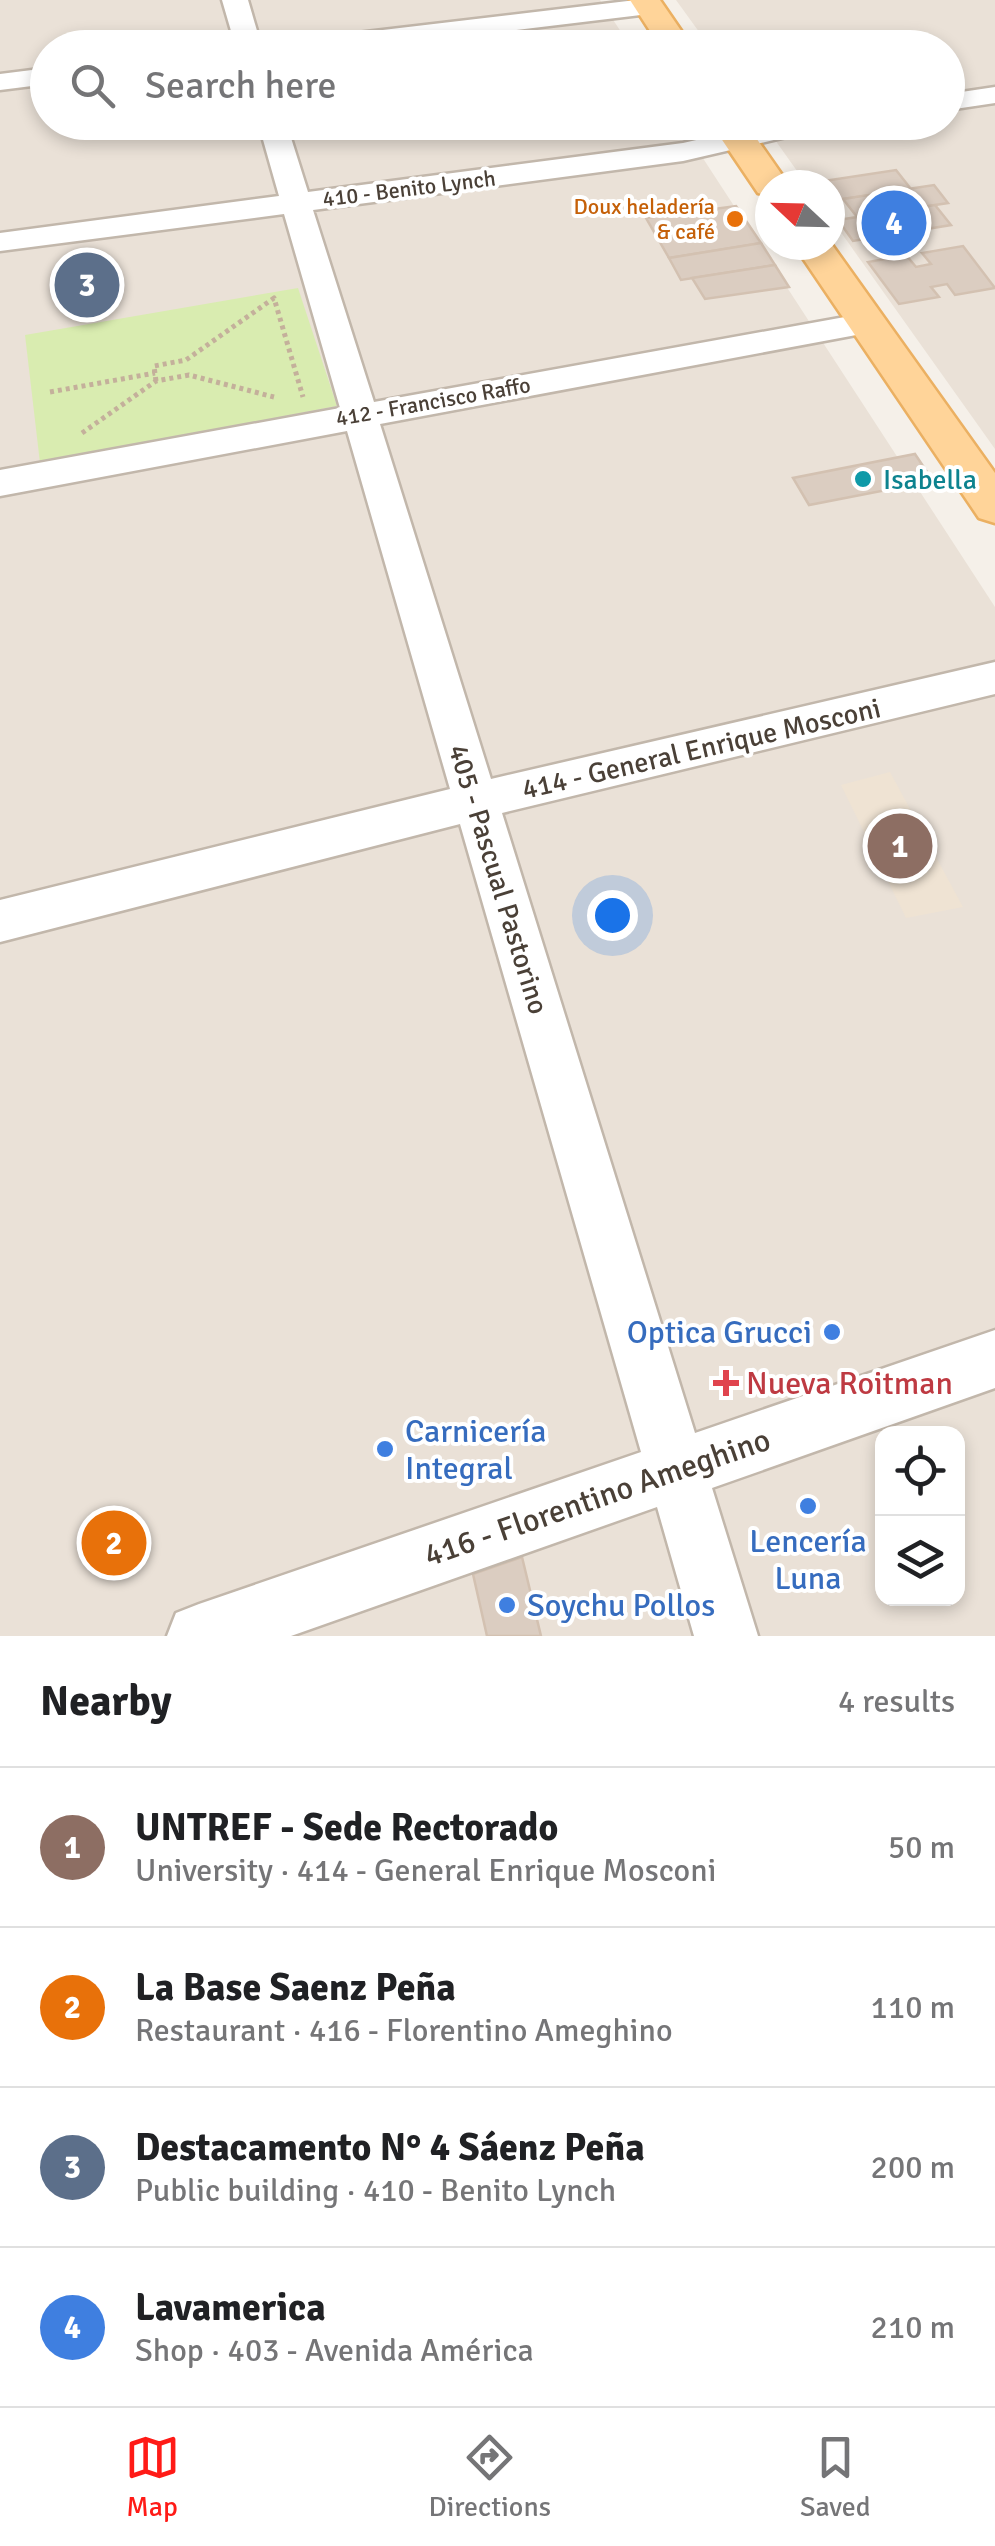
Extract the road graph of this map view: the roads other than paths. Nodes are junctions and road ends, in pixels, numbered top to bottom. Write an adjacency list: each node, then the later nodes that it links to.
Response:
1 (235, 0): 3 (street)
2 (647, 3): 4 (street); 5 (main road)
3 (244, 30)
4 (438, 30)
5 (665, 30)
6 (30, 78): 7 (street)
7 (0, 82)
8 (995, 95): 9 (street)
9 (965, 99)
10 (277, 140): 14 (street, 405 - Pascual Pastorino)
11 (712, 140): 14 (street, 410 - Benito Lynch)
12 (739, 140): 13 (main road)
13 (760, 170)
14 (296, 203): 15 (street, 410 - Benito Lynch); 18 (street, 405 - Pascual Pastorino)
15 (0, 242)
16 (824, 260): 17 (main road)
17 (867, 322): 18 (street, 412 - Francisco Raffo); 20 (main road)
18 (359, 414): 19 (street, 412 - Francisco Raffo); 22 (street, 405 - Pascual Pastorino)
19 (0, 483)
20 (995, 506)
21 (995, 678): 22 (street, 414 - General Enrique Mosconi)
22 (476, 801): 23 (street, 414 - General Enrique Mosconi); 25 (street, 405 - Pascual Pastorino)
23 (0, 921)
24 (995, 1360): 25 (street, 416 - Florentino Ameghino)
25 (676, 1468): 26 (street, 416 - Florentino Ameghino); 27 (street, 405 - Pascual Pastorino)
26 (199, 1636)
27 (726, 1636)

